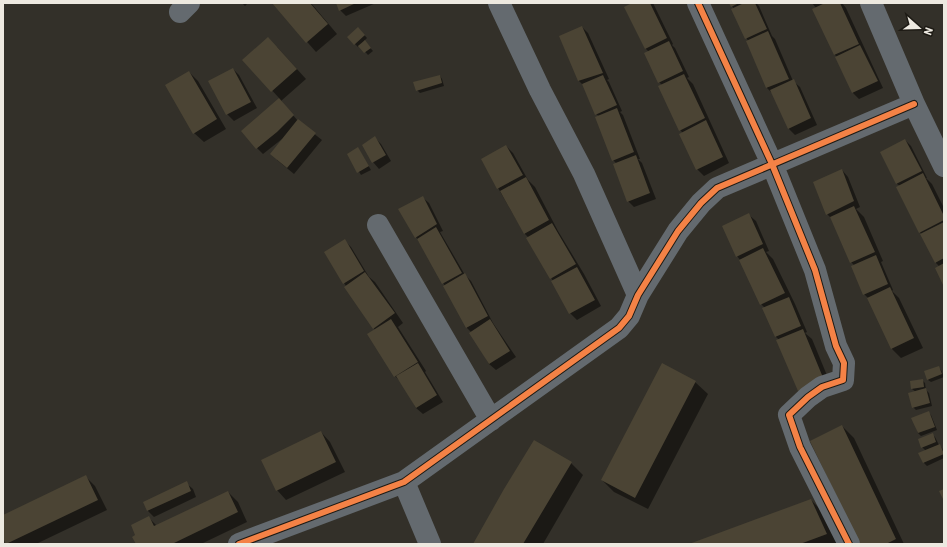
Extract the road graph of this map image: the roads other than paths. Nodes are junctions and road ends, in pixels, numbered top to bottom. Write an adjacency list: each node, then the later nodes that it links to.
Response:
1 (499, 3): 8 (street)
2 (698, 3): 5 (street)
3 (872, 3): 4 (street)
4 (914, 104): 5 (street); 6 (street)
5 (772, 164): 8 (street); 13 (street)
6 (944, 166)
7 (378, 225): 9 (street)
8 (638, 295): 9 (street)
9 (491, 420): 10 (street)
10 (404, 482): 11 (street); 12 (street)
11 (239, 544)
12 (430, 544)
13 (848, 544)

